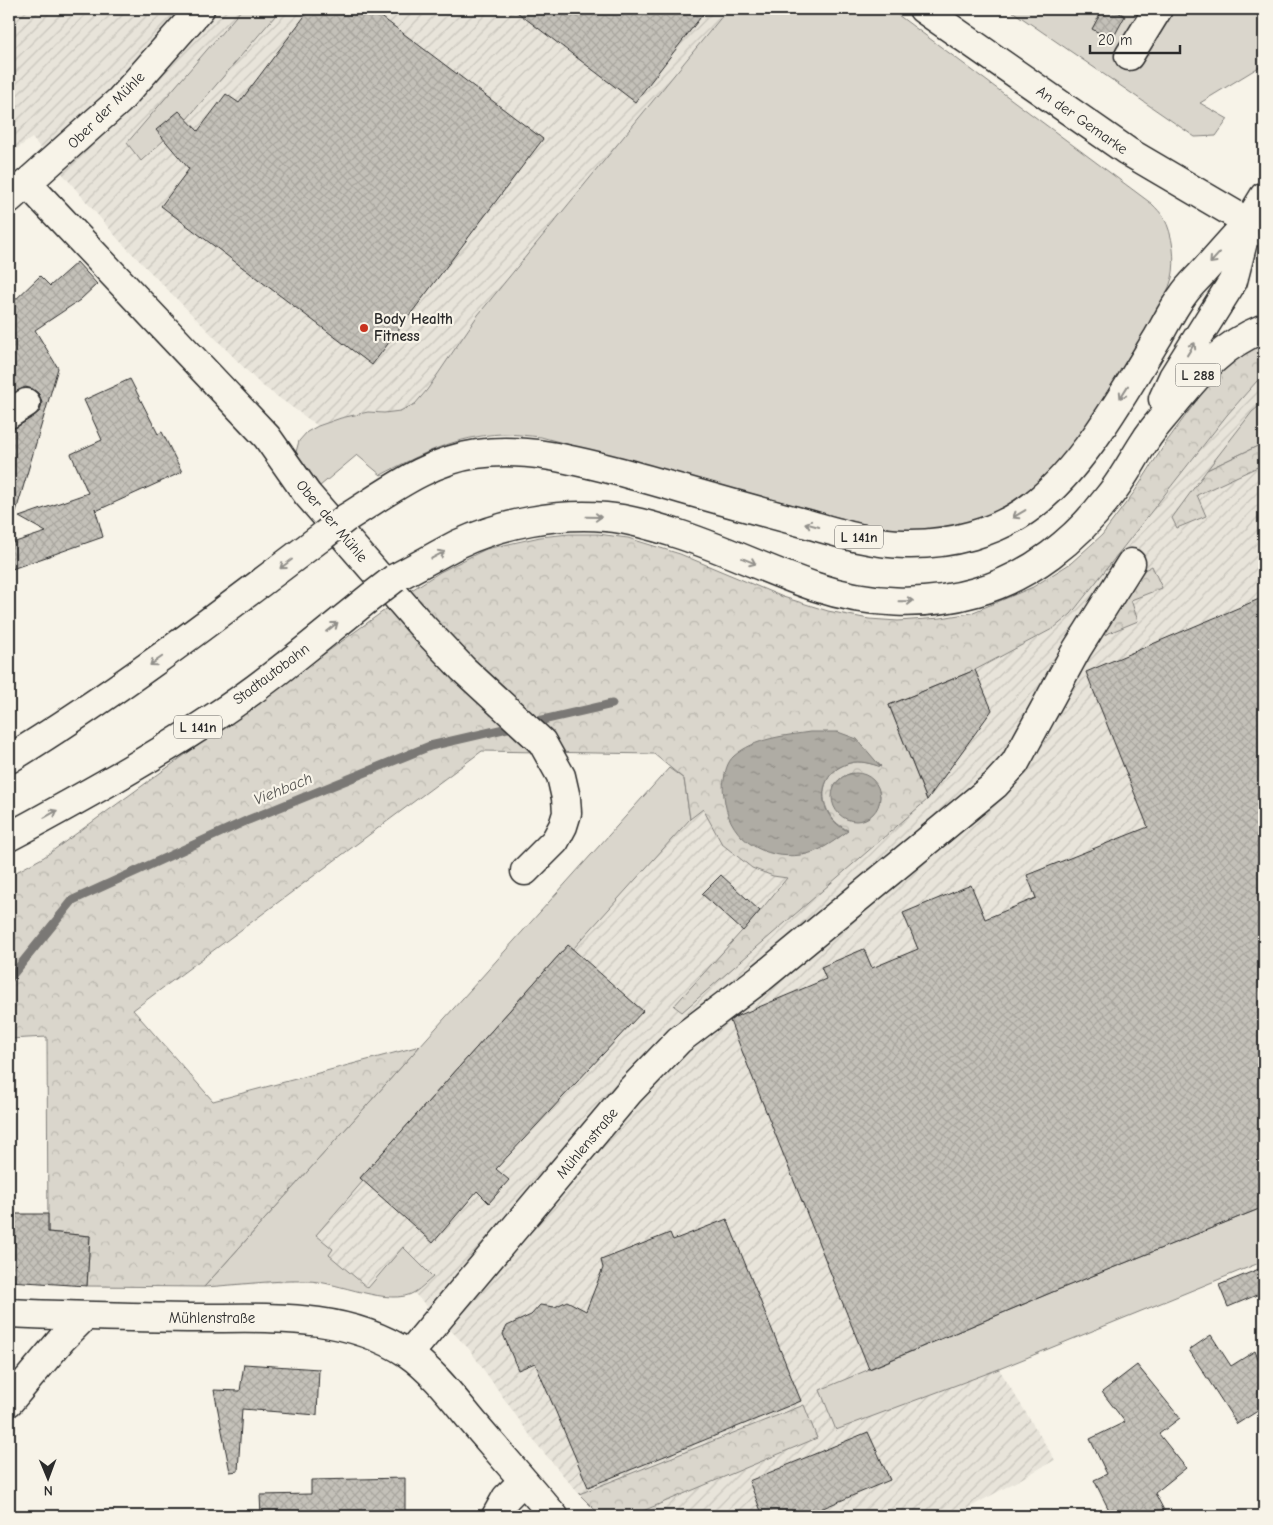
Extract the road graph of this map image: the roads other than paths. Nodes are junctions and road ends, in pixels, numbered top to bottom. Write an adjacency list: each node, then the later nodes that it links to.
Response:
1 (200, 9): 5 (main road, Ober der Mühle)
2 (923, 9): 7 (main road, An der Gemarke)
3 (1158, 9): 4 (main road)
4 (1129, 56)
5 (18, 191): 13 (main road, Ober der Mühle)
6 (1264, 196): 7 (main road)
7 (1259, 228): 9 (main road, one-way to 7); 11 (main road, L 141n, one-way to 11, bridge)
8 (1264, 328): 9 (main road, L 288)
9 (1146, 439): 12 (main road, Stadtautobahn / L 141n, one-way to 9, bridge)
10 (1131, 563): 16 (main road, Mühlenstraße)
11 (9, 759)
12 (9, 837)
13 (525, 871)
14 (9, 1313): 15 (main road, Mühlenstraße)
15 (84, 1316): 16 (main road, Mühlenstraße); 17 (main road)
16 (409, 1354): 18 (main road, Mühlenstraße)
17 (9, 1402)
18 (522, 1481): 19 (main road); 20 (main road, Mühlenstraße)
19 (496, 1516)
20 (554, 1516)

